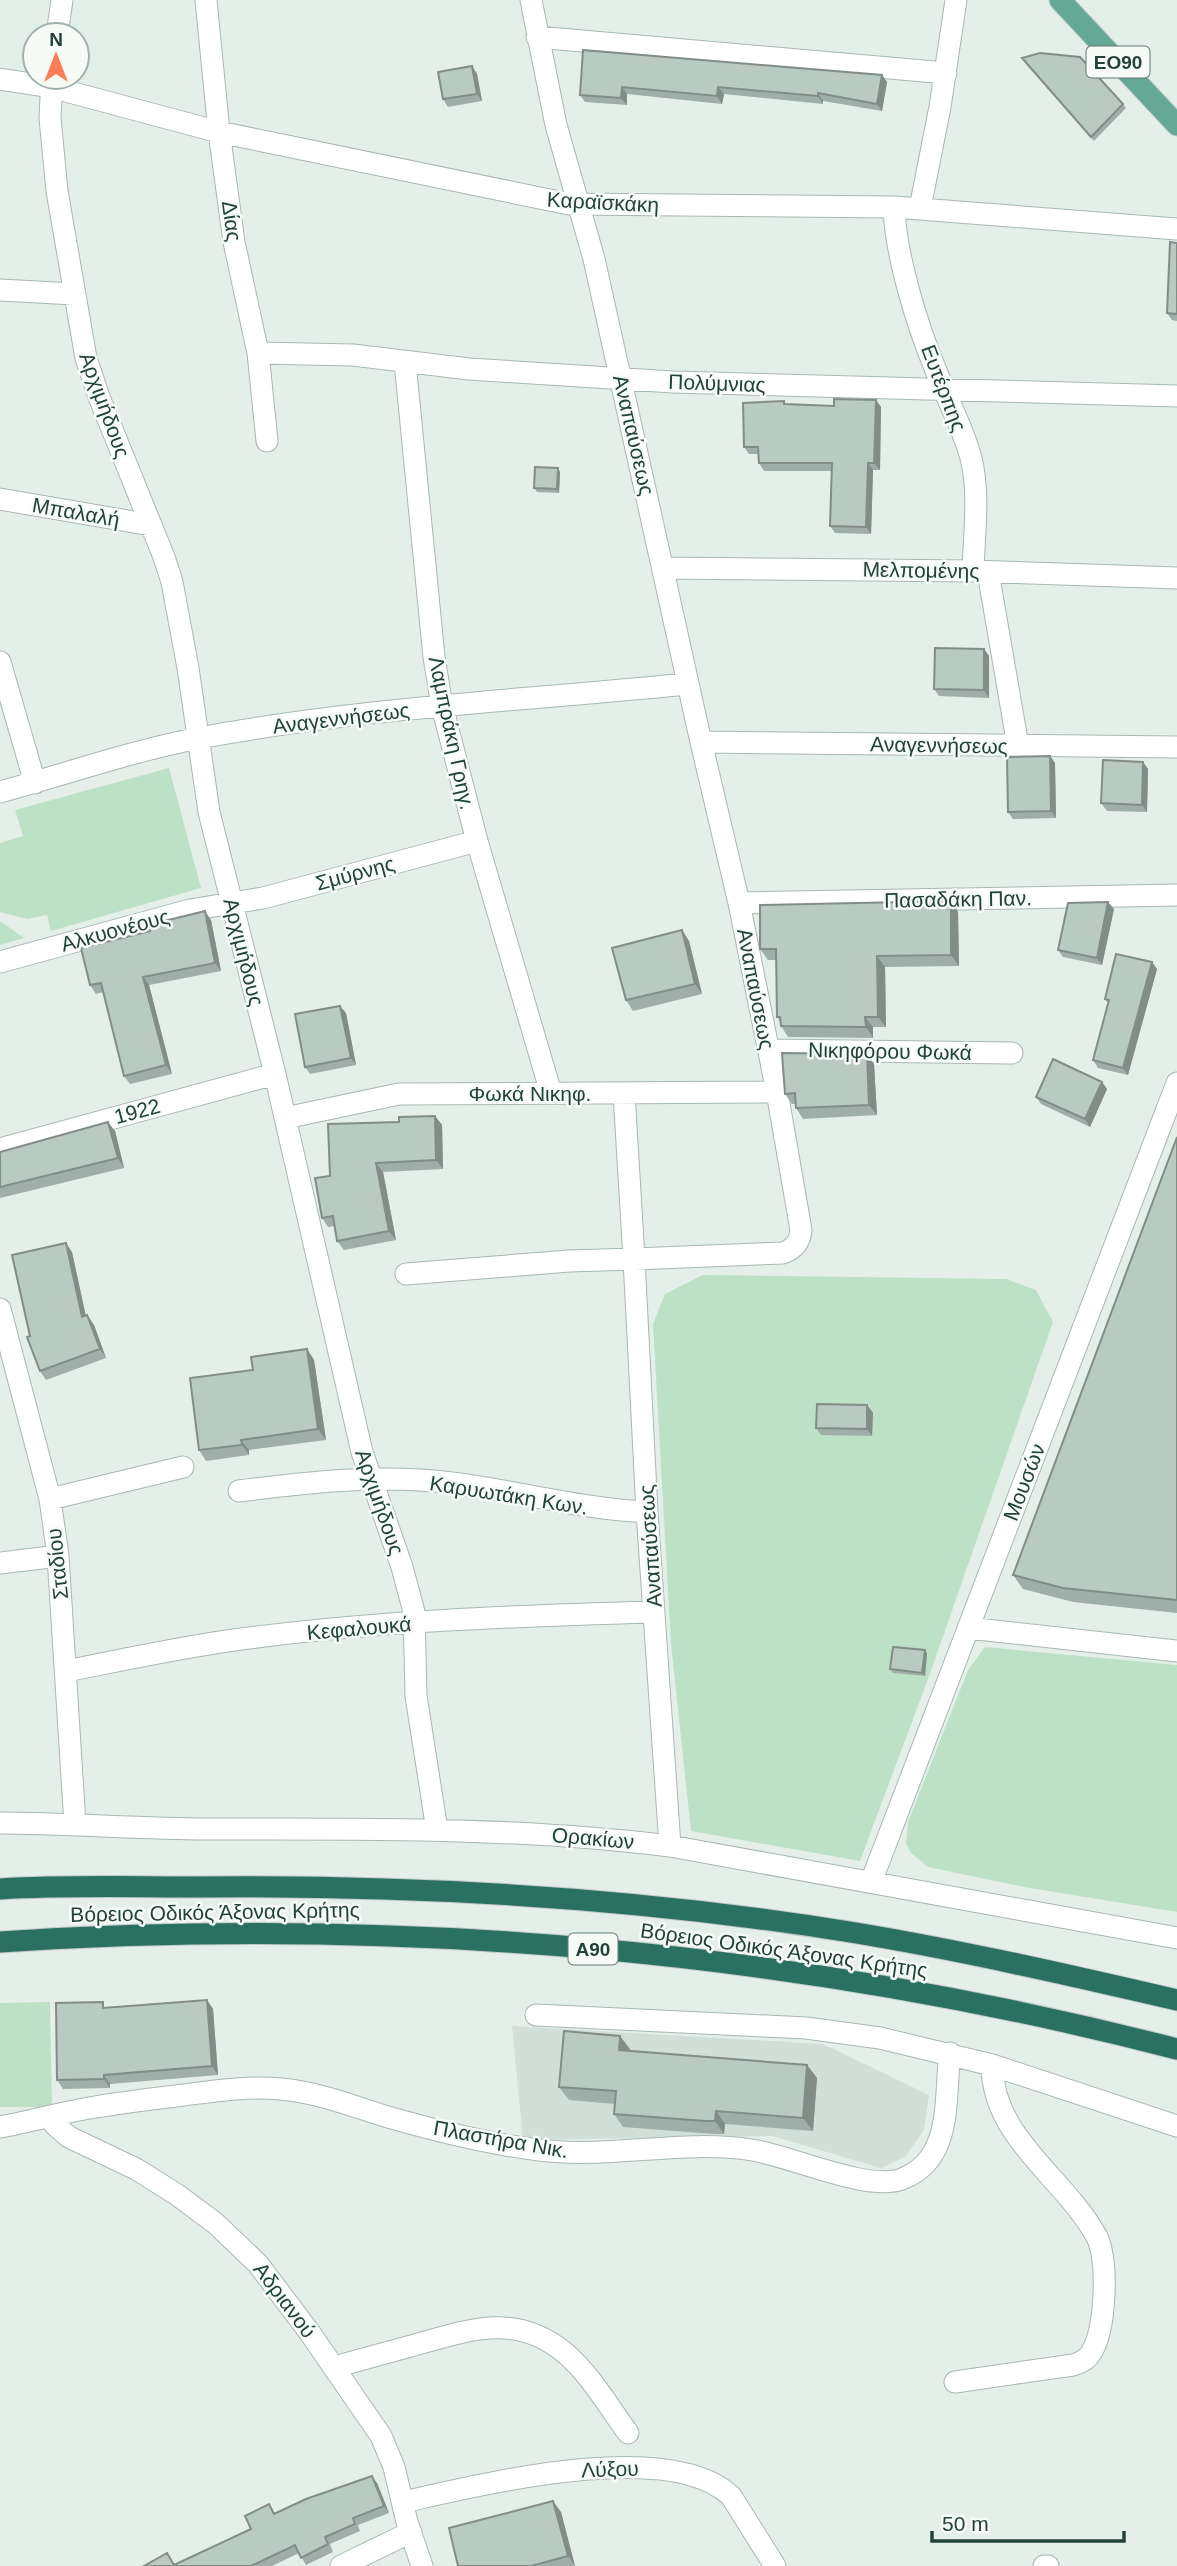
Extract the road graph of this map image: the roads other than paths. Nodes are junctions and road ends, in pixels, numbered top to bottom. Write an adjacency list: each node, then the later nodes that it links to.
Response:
1 (62, 0): 6 (street)
2 (206, 0): 14 (street, Δίας)
3 (531, 0): 7 (street, Αναπαύσεως)
4 (956, 0): 8 (street)
5 (1060, 0): 13 (main road, ΕΟ90)
6 (60, 21)
7 (537, 37): 8 (street); 15 (street, Αναπαύσεως)
8 (946, 73): 17 (street)
9 (0, 79): 10 (street, Καραϊσκάκη)
10 (21, 80)
11 (51, 91): 20 (street, Αρχιμήδους)
12 (81, 91): 14 (street, Καραϊσκάκη)
13 (1177, 125)
14 (219, 132): 15 (street, Καραϊσκάκη); 21 (street, Δίας)
15 (578, 205): 16 (street, Καραϊσκάκη); 23 (street, Αναπαύσεως)
16 (894, 207): 17 (street, Καραϊσκάκη); 24 (street, Ευτέρπης)
17 (920, 208): 18 (street, Καραϊσκάκη)
18 (1177, 229)
19 (0, 290): 20 (street)
20 (74, 294): 28 (street, Αρχιμήδους)
21 (258, 353): 22 (street, Πολύμνιας); 26 (street, Δίας)
22 (405, 362): 23 (street, Πολύμνιας); 34 (street, Λαμπράκη Γρηγ.)
23 (621, 379): 24 (street, Πολύμνιας); 29 (street, Αναπαύσεως)
24 (943, 390): 25 (street, Πολύμνιας); 30 (street, Ευτέρπης)
25 (1177, 396)
26 (267, 441)
27 (0, 499): 28 (street, Μπαλαλή)
28 (151, 525): 35 (street, Αρχιμήδους)
29 (664, 568): 30 (street, Μελπομένης); 33 (street, Αναπαύσεως)
30 (980, 571): 31 (street, Μελπομένης); 37 (street, Ευτέρπης)
31 (1177, 578)
32 (0, 662): 39 (street)
33 (688, 684): 34 (street, Αναγεννήσεως); 36 (street, Αναπαύσεως)
34 (442, 706): 35 (street, Αναγεννήσεως); 41 (street, Λαμπράκη Γρηγ.)
35 (197, 739): 39 (street, Αναγεννήσεως); 44 (street, Αρχιμήδους)
36 (701, 742): 37 (street, Αναγεννήσεως); 43 (street, Αναπαύσεως)
37 (1018, 746): 38 (street, Αναγεννήσεως)
38 (1177, 747)
39 (35, 783): 40 (street, Αναγεννήσεως)
40 (0, 792)
41 (477, 841): 44 (street, Σμύρνης); 51 (street, Λαμπράκη Γρηγ.)
42 (1177, 895): 43 (street, Πασαδάκη Παν.)
43 (739, 903): 46 (street, Αναπαύσεως)
44 (232, 904): 45 (street, Αλκυονέους); 48 (street, Αρχιμήδους)
45 (0, 962)
46 (769, 1049): 47 (street, Νικηφόρου Φωκά); 50 (street, Αναπαύσεως)
47 (1012, 1053)
48 (275, 1073): 54 (street, Αρχιμήδους); 55 (street, 1922)
49 (1177, 1083): 53 (street, Μουσών)
50 (777, 1092): 52 (street, Φωκά Νικηφ.); 56 (street, Αναπαύσεως)
51 (551, 1093): 52 (street, Φωκά Νικηφ.); 54 (street, Φωκά Νικηφ.)
52 (624, 1093): 56 (street)
53 (1172, 1110): 68 (street, Μουσών)
54 (285, 1118): 60 (street, Αρχιμήδους)
55 (0, 1149)
56 (634, 1259): 57 (street); 63 (street, Αναπαύσεως)
57 (406, 1274)
58 (0, 1309): 62 (street, Σταδίου)
59 (183, 1467): 62 (street)
60 (370, 1480): 61 (street, Καρυωτάκη Κων.); 63 (street, Καρυωτάκη Κων.); 67 (street, Αρχιμήδους)
61 (239, 1491)
62 (50, 1499): 64 (street, Σταδίου)
63 (647, 1512): 66 (street, Αναπαύσεως)
64 (58, 1556): 65 (street); 70 (street, Σταδίου)
65 (0, 1563)
66 (654, 1612): 67 (street, Κεφαλουκά); 74 (street, Αναπαύσεως)
67 (416, 1622): 70 (street, Κεφαλουκά); 73 (street, Αρχιμήδους)
68 (968, 1628): 69 (street); 75 (street, Μουσών)
69 (1177, 1651)
70 (66, 1671): 72 (street, Σταδίου)
71 (0, 1823): 72 (street, Ορακίων)
72 (75, 1825): 73 (street, Ορακίων)
73 (438, 1830): 74 (street, Ορακίων)
74 (670, 1846): 75 (street, Ορακίων)
75 (871, 1882): 77 (street, Ορακίων)
76 (0, 1889): 79 (highway, Βόρειος Οδικός Άξονας Κρήτης / Α90)
77 (1177, 1938)
78 (0, 1942): 81 (highway, Βόρειος Οδικός Άξονας Κρήτης / Α90)
79 (1177, 2000)
80 (536, 2015): 82 (street)
81 (1177, 2049)
82 (950, 2053): 83 (street); 84 (street, Πλαστήρα Νικ.)
83 (992, 2065): 85 (street); 88 (street)
84 (50, 2117): 86 (street, Πλαστήρα Νικ.); 87 (street, Αδριανού)
85 (1177, 2126)
86 (0, 2127)
87 (335, 2367): 89 (street); 90 (street, Αδριανού)
88 (955, 2382)
89 (628, 2433)
90 (403, 2502): 91 (street, Αδριανού); 94 (street, Λύξου)
91 (411, 2532): 92 (street); 93 (street, Αδριανού)
92 (341, 2566)
93 (422, 2566)
94 (775, 2566)

